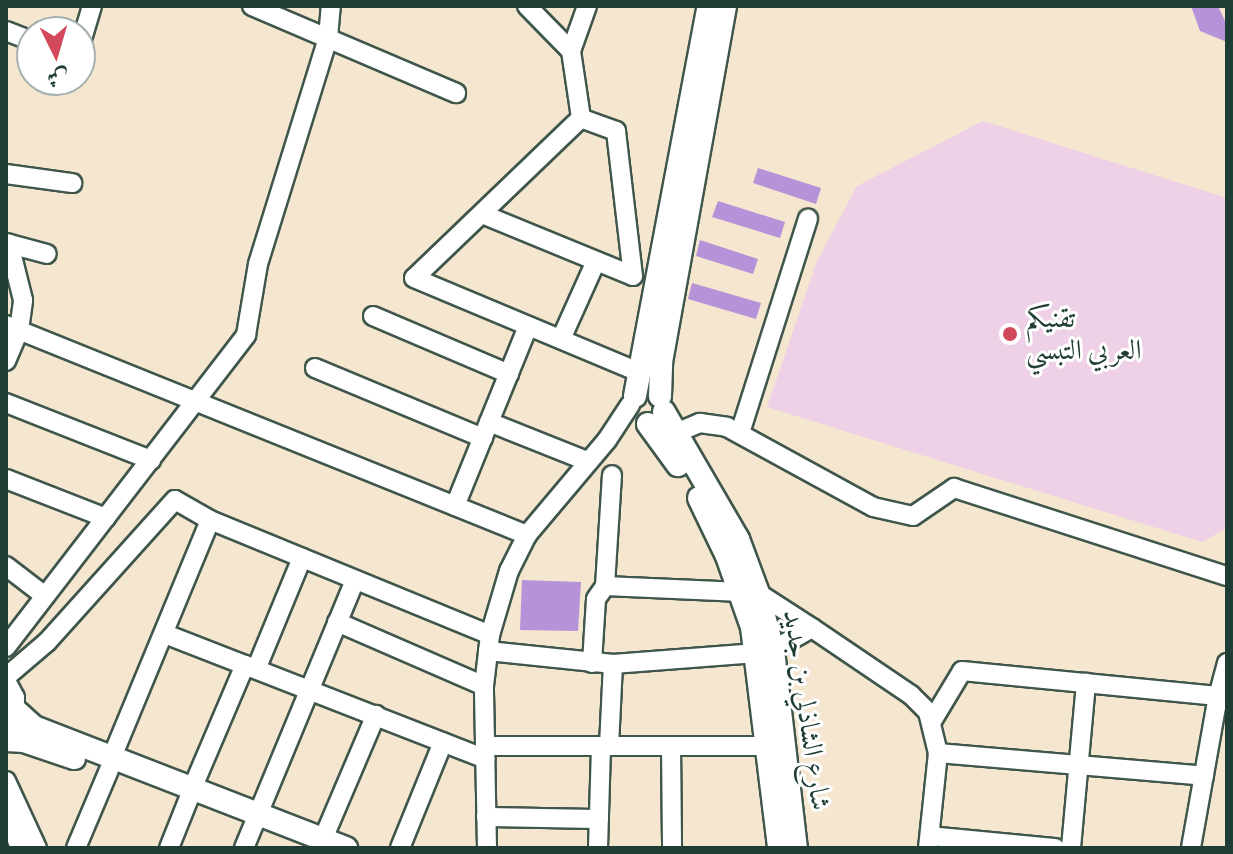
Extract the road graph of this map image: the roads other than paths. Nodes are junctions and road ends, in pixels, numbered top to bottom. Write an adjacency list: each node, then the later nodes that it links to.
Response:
1 (252, 6): 7 (street)
2 (331, 6): 7 (street)
3 (527, 6): 8 (street)
4 (587, 6): 8 (street)
5 (709, 6): 24 (main road)
6 (725, 6): 28 (main road)
7 (328, 38): 9 (street); 26 (street)
8 (571, 51): 10 (street)
9 (456, 93)
10 (581, 118): 13 (street); 17 (street)
11 (6, 174): 12 (street)
12 (72, 183)
13 (482, 214): 17 (street); 19 (street)
14 (808, 219): 31 (street)
15 (8, 244): 16 (street); 20 (street)
16 (47, 254)
17 (596, 261): 21 (street)
18 (373, 316): 25 (street)
19 (528, 326): 21 (street); 25 (street)
20 (12, 328): 22 (street); 26 (street)
21 (561, 339): 24 (street)
22 (6, 361)
23 (315, 368): 29 (street)
24 (641, 373): 28 (main road)
25 (509, 374): 29 (street)
26 (196, 401): 32 (street); 36 (street)
27 (6, 403): 32 (street)
28 (646, 409): 30 (main road, شارع الشاذلي بن جديد); 33 (street); 45 (main road, شارع الشاذلي بن جديد)
29 (486, 430): 33 (street); 36 (street)
30 (676, 433): 31 (street); 45 (main road, شارع الشاذلي بن جديد)
31 (740, 433): 42 (street)
32 (151, 460): 37 (street)
33 (587, 461): 39 (street)
34 (612, 475): 44 (street)
35 (6, 479): 37 (street)
36 (455, 506): 39 (street)
37 (106, 518): 46 (street)
38 (210, 520): 40 (street); 49 (street); 57 (street)
39 (527, 535): 50 (street)
40 (302, 558): 43 (street); 56 (street)
41 (6, 566): 46 (street)
42 (1227, 576)
43 (355, 580): 47 (street); 50 (street)
44 (605, 586): 45 (street); 53 (street)
45 (750, 593): 48 (street); 52 (main road, شارع الشاذلي بن جديد)
46 (45, 596): 51 (street)
47 (337, 622): 60 (street); 61 (street)
48 (812, 628): 52 (street); 65 (street)
49 (165, 634): 56 (street); 73 (street)
50 (489, 643): 53 (street); 60 (street)
51 (6, 647)
52 (765, 652): 55 (street); 70 (main road, شارع الشاذلي بن جديد); 97 (main road, شارع الشاذلي بن جديد)
53 (592, 663): 55 (street)
54 (1227, 663): 62 (street)
55 (613, 664): 68 (street)
56 (251, 666): 61 (street); 77 (street)
57 (6, 677)
58 (1086, 683): 62 (street); 65 (street); 74 (street)
59 (6, 685): 63 (main road)
60 (484, 686): 71 (street)
61 (310, 689): 64 (street); 81 (street)
62 (1223, 699): 75 (street)
63 (14, 709): 66 (main road); 73 (main road)
64 (376, 715): 67 (street); 84 (street)
65 (932, 721): 72 (street)
66 (6, 737): 73 (main road)
67 (443, 742): 71 (street); 92 (street)
68 (605, 746): 69 (street); 71 (street); 80 (street)
69 (671, 746): 70 (street); 95 (street)
70 (767, 746): 96 (main road, شارع الشاذلي بن جديد)
71 (485, 753): 79 (street)
72 (938, 753): 74 (street); 82 (street)
73 (110, 764): 77 (main road); 88 (street)
74 (1079, 765): 75 (street); 99 (street)
75 (1204, 776): 100 (street)
76 (6, 781): 87 (street)
77 (191, 794): 81 (main road); 89 (street)
78 (6, 813): 86 (street)
79 (486, 817): 80 (street); 93 (street)
80 (599, 819): 94 (street)
81 (256, 820): 84 (main road); 90 (street)
82 (929, 842): 98 (street)
83 (6, 843): 85 (street)
84 (317, 843): 91 (main road)
85 (13, 848)
86 (20, 848)
87 (37, 848)
88 (76, 848)
89 (169, 848)
90 (244, 848)
91 (346, 848)
92 (400, 848)
93 (487, 848)
94 (598, 848)
95 (672, 848)
96 (779, 848)
97 (796, 848)
98 (1055, 848)
99 (1071, 848)
100 (1191, 848)

